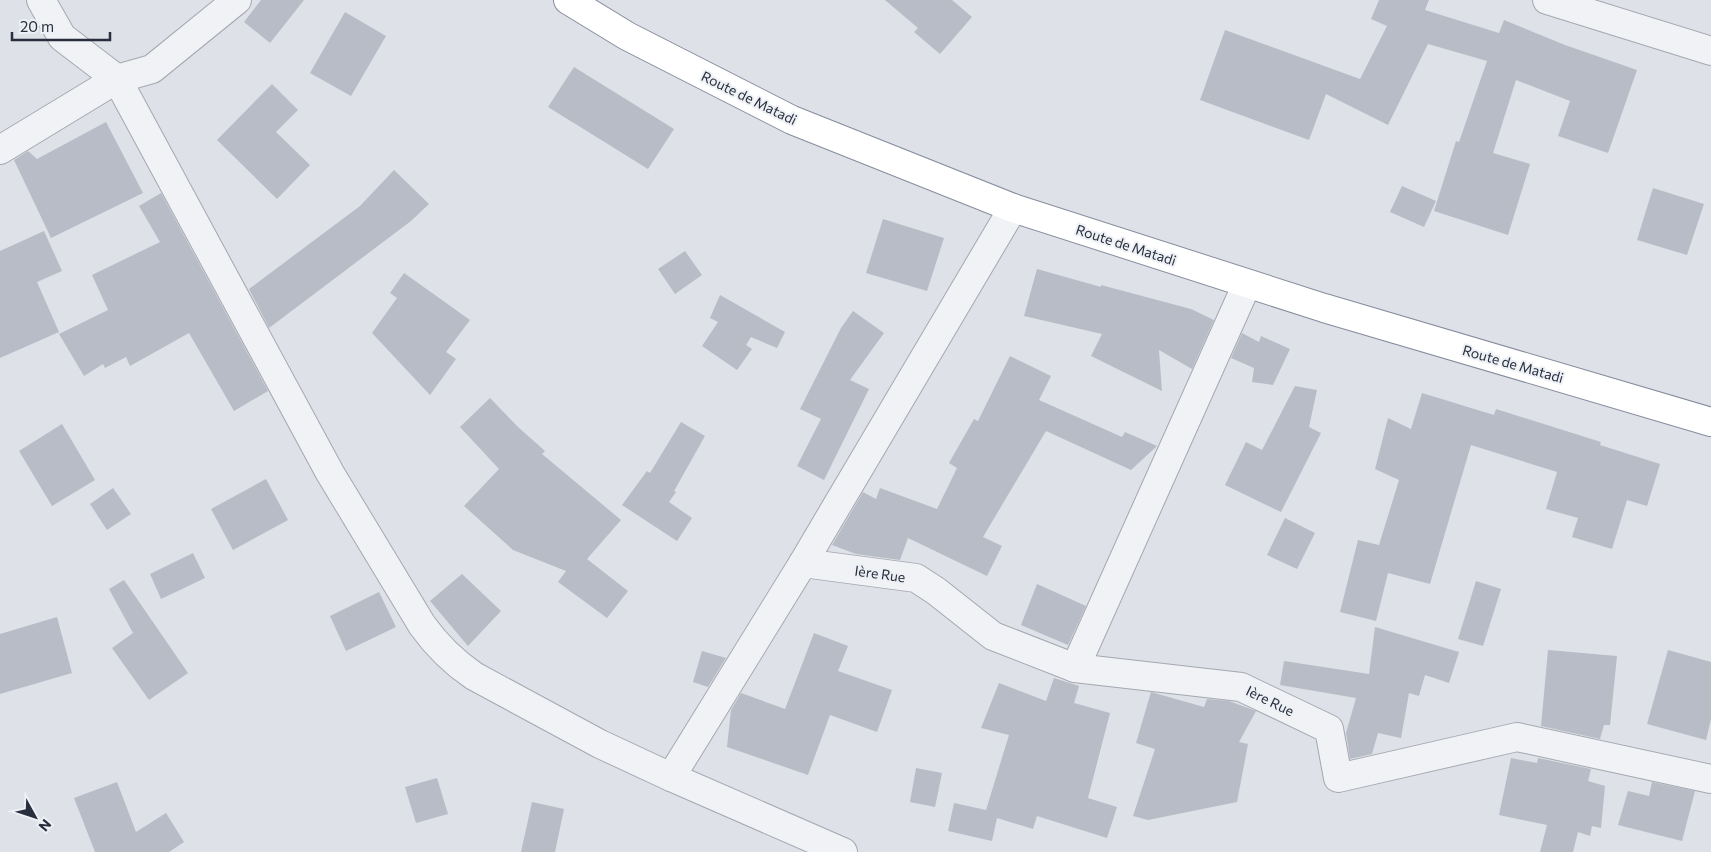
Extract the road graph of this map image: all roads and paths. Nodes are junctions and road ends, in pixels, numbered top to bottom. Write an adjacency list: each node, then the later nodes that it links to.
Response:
1 (41, 0): 6 (street)
2 (238, 0): 6 (street)
3 (568, 0): 8 (highway, Route de Matadi)
4 (1547, 0): 5 (street)
5 (1711, 51)
6 (117, 79): 7 (street); 13 (street)
7 (0, 150)
8 (1012, 208): 9 (highway, Route de Matadi); 11 (street)
9 (1247, 284): 10 (highway, Route de Matadi); 12 (street)
10 (1711, 422)
11 (803, 563): 12 (street, Ière Rue); 13 (street)
12 (1075, 668): 14 (street, Ière Rue)
13 (671, 777): 15 (street)
14 (1711, 779)
15 (843, 852)

